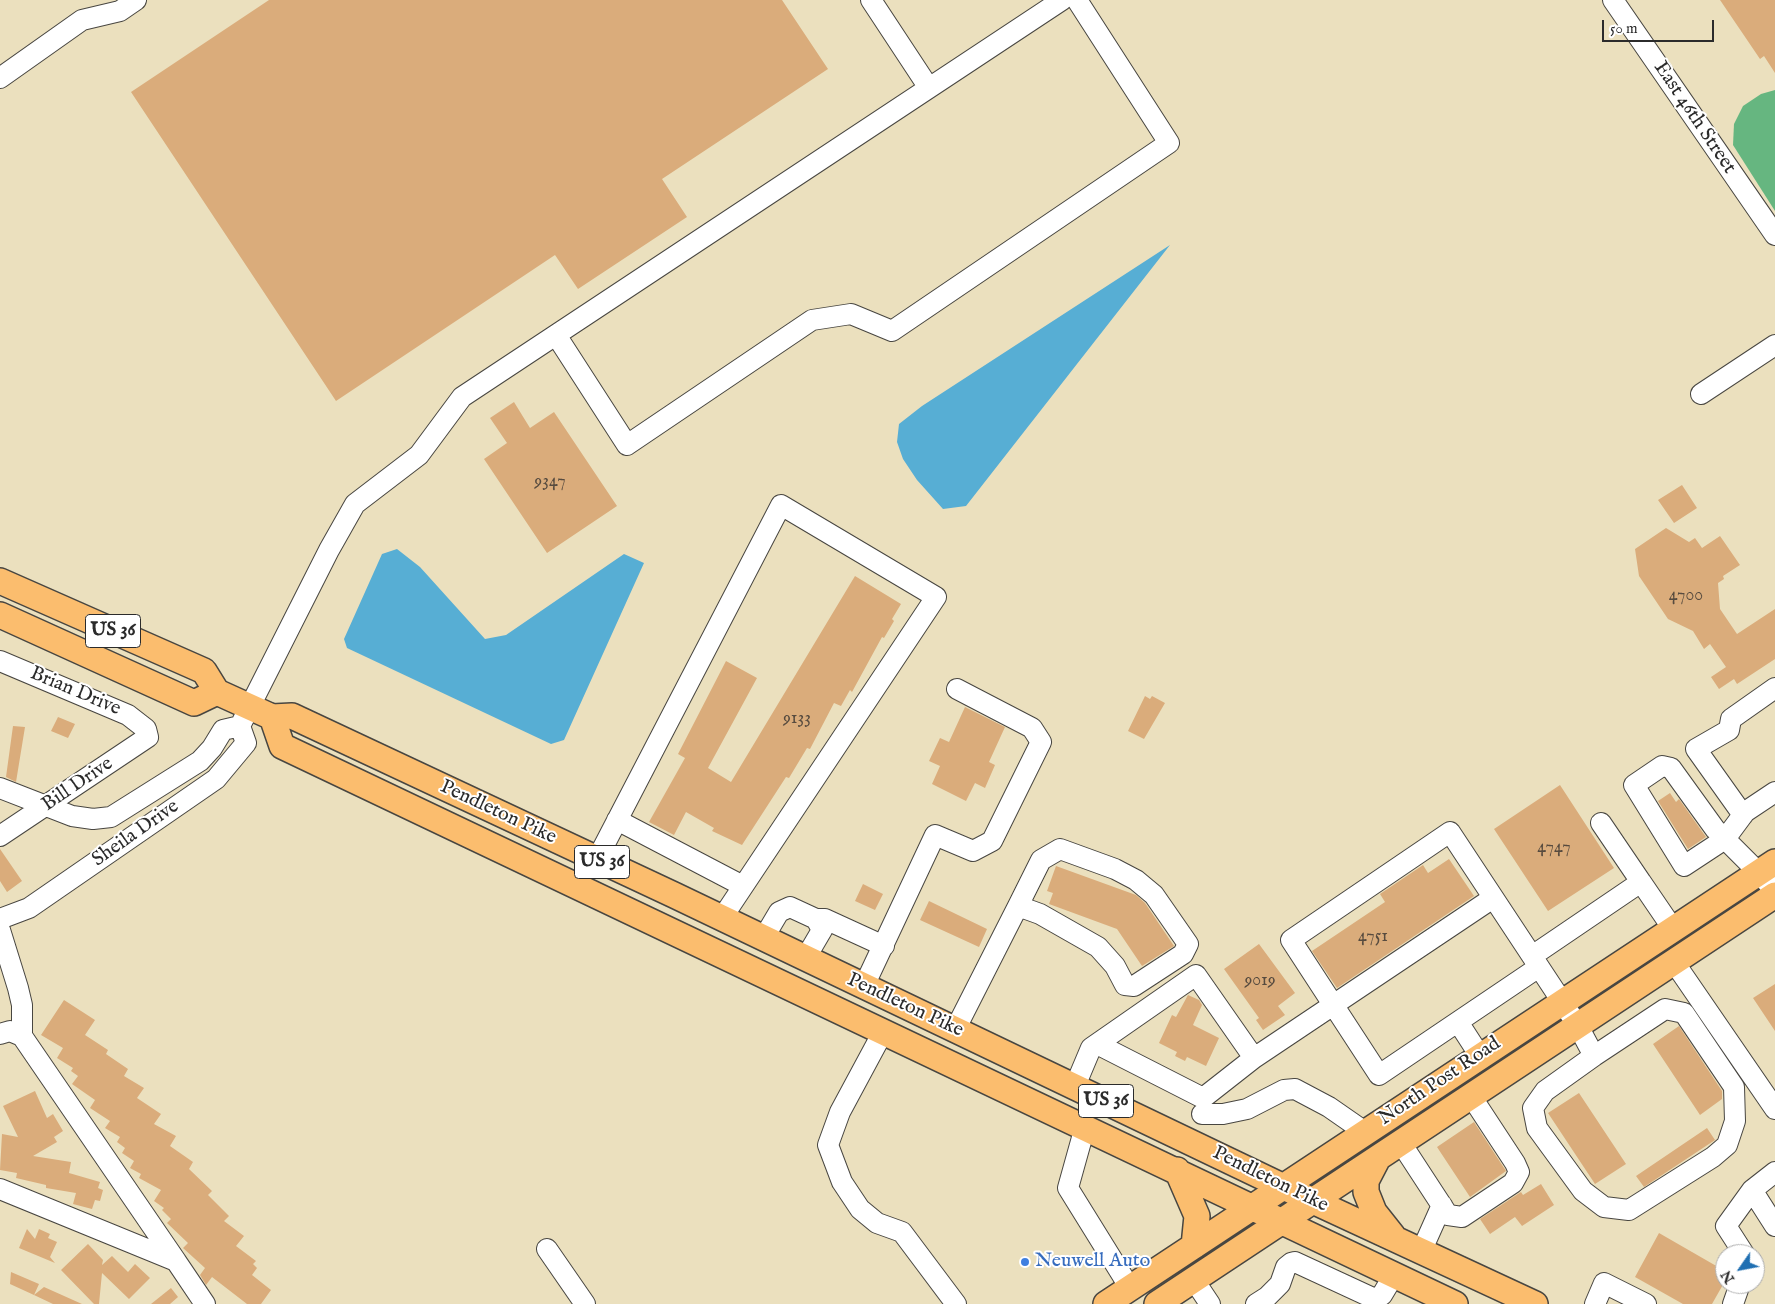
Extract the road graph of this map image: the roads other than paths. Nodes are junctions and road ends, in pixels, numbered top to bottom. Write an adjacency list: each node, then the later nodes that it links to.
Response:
1 (136, 0): 6 (street)
2 (871, 0): 7 (street)
3 (1062, 0): 7 (street)
4 (1077, 0): 9 (street)
5 (1614, 0): 8 (street, East 46th Street)
6 (0, 78)
7 (929, 88): 9 (street)
8 (1775, 235)
9 (556, 335): 18 (street)
10 (1775, 345): 11 (street)
11 (1701, 394)
12 (0, 581): 17 (main road, US 36)
13 (0, 615): 17 (main road)
14 (0, 661): 19 (street, Brian Drive)
15 (1775, 688): 23 (street)
16 (957, 689): 41 (street)
17 (217, 692): 18 (main road, Pendleton Pike / US 36)
18 (254, 717): 22 (street, Sheila Drive); 28 (main road, Pendleton Pike / US 36); 36 (street, Sheila Drive); 51 (main road, Pendleton Pike)
19 (146, 729): 22 (street, Bill Drive)
20 (0, 788): 22 (street, Sheila Drive)
21 (1775, 792): 23 (street)
22 (44, 807): 26 (street, Bill Drive)
23 (1743, 815): 27 (street)
24 (617, 820): 28 (street); 31 (street); 31 (street)
25 (1601, 823): 30 (street)
26 (0, 836)
27 (1725, 839): 27 (street); 29 (street)
28 (596, 859): 35 (main road, Pendleton Pike / US 36)
29 (1767, 867): 32 (street); 38 (main road, North Post Road)
30 (1641, 882): 38 (street); 43 (street)
31 (743, 886): 35 (street)
32 (1775, 893): 44 (main road, North Post Road)
33 (1493, 898): 43 (street); 47 (street); 47 (street)
34 (1018, 906): 34 (street); 50 (street)
35 (722, 918): 40 (main road, Pendleton Pike / US 36)
36 (0, 919)
37 (816, 919): 40 (street); 41 (street); 42 (street)
38 (1673, 929): 46 (main road, North Post Road)
39 (0, 930): 53 (street)
40 (763, 939): 42 (main road, Pendleton Pike / US 36)
41 (884, 946): 45 (street)
42 (805, 959): 45 (main road, Pendleton Pike / US 36)
43 (1535, 961): 46 (street); 48 (street)
44 (1674, 962): 49 (main road, North Post Road); 61 (street)
45 (864, 986): 50 (main road, Pendleton Pike / US 36)
46 (1562, 1002): 49 (street); 55 (main road, North Post Road)
47 (1333, 1005): 48 (street); 57 (street)
48 (1458, 1022): 55 (street)
49 (1578, 1026): 56 (street); 59 (main road, North Post Road)
50 (955, 1030): 58 (main road, Pendleton Pike / US 36)
51 (883, 1032): 62 (main road, Pendleton Pike / US 36); 88 (street)
52 (0, 1034): 53 (street)
53 (22, 1036): 82 (street)
54 (1096, 1044): 57 (street); 58 (street); 60 (street)
55 (1480, 1056): 63 (main road, North Post Road)
56 (1594, 1056): 56 (street)
57 (1254, 1058): 60 (street)
58 (1075, 1086): 64 (main road, Pendleton Pike / US 36)
59 (1471, 1096): 65 (main road, North Post Road); 73 (street)
60 (1203, 1106): 63 (street); 64 (street)
61 (1775, 1109)
62 (1085, 1127): 67 (main road, Pendleton Pike / US 36); 85 (street)
63 (1366, 1132): 69 (main road, North Post Road)
64 (1188, 1140): 69 (main road, Pendleton Pike / US 36)
65 (1401, 1143): 66 (main road, North Post Road); 73 (street)
66 (1378, 1158): 72 (main road, North Post Road); 77 (main road)
67 (1177, 1170): 74 (main road, Pendleton Pike / US 36); 79 (main road)
68 (1775, 1172): 71 (street)
69 (1283, 1187): 72 (main road, Pendleton Pike / US 36); 74 (main road, North Post Road)
70 (0, 1190): 82 (street)
71 (1752, 1190): 76 (street); 78 (street)
72 (1313, 1201): 75 (main road, North Post Road); 77 (main road, Pendleton Pike / US 36)
73 (1442, 1205): 81 (street)
74 (1251, 1208): 75 (main road, Pendleton Pike / US 36); 79 (main road, North Post Road)
75 (1281, 1223): 83 (main road, Pendleton Pike / US 36); 84 (main road, North Post Road)
76 (1775, 1226)
77 (1396, 1240): 81 (main road, Pendleton Pike / US 36)
78 (1738, 1244)
79 (1194, 1246): 85 (main road, North Post Road)
80 (547, 1249): 87 (street)
81 (1422, 1252): 94 (main road, Pendleton Pike / US 36)
82 (176, 1261): 86 (street)
83 (1394, 1276): 92 (street); 93 (main road, Pendleton Pike / US 36)
84 (1194, 1280): 90 (main road, North Post Road); 91 (street)
85 (1130, 1288): 89 (main road, North Post Road)
86 (205, 1304)
87 (585, 1304)
88 (956, 1304)
89 (1106, 1304)
90 (1157, 1304)
91 (1210, 1304)
92 (1256, 1304)
93 (1455, 1304)
94 (1535, 1304)
95 (1595, 1304): 96 (street)
96 (1646, 1304)

